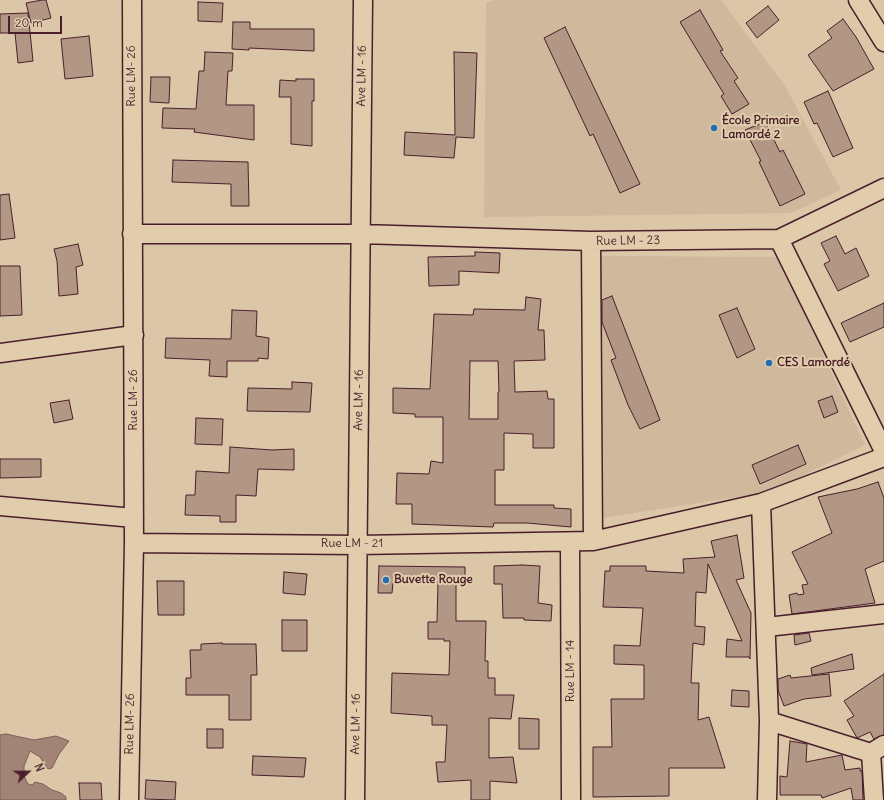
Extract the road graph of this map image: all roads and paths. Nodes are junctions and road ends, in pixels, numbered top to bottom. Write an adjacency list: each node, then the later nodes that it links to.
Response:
1 (132, 0): 6 (street, Rue LM- 26)
2 (363, 0): 7 (street, Ave LM - 16)
3 (858, 0): 4 (street)
4 (884, 42)
5 (884, 188): 8 (street, Rue LM - 23)
6 (132, 234): 7 (street, Rue LM - 23); 10 (street, Rue LM- 26)
7 (361, 234): 9 (street, Rue LM - 23); 20 (street, Ave LM - 16)
8 (779, 239): 9 (street, Rue LM - 23); 12 (street)
9 (591, 241): 17 (street)
10 (134, 335): 11 (street); 16 (street, Rue LM- 26)
11 (0, 353)
12 (884, 451)
13 (884, 457): 14 (street, Rue LM - 21)
14 (761, 503): 17 (street, Rue LM - 21); 22 (street)
15 (0, 506): 16 (street)
16 (134, 518): 19 (street, Rue LM- 26)
17 (593, 541): 18 (street, Rue LM - 21)
18 (570, 542): 20 (street, Rue LM - 21); 27 (street, Rue LM - 14)
19 (134, 543): 20 (street, Rue LM - 21); 25 (street, Rue LM- 26)
20 (358, 545): 26 (street, Ave LM - 16)
21 (884, 614): 22 (street)
22 (767, 627): 23 (street)
23 (769, 721): 24 (street); 28 (street)
24 (880, 749): 29 (street)
25 (129, 800)
26 (355, 800)
27 (571, 800)
28 (767, 800)
29 (874, 800)

